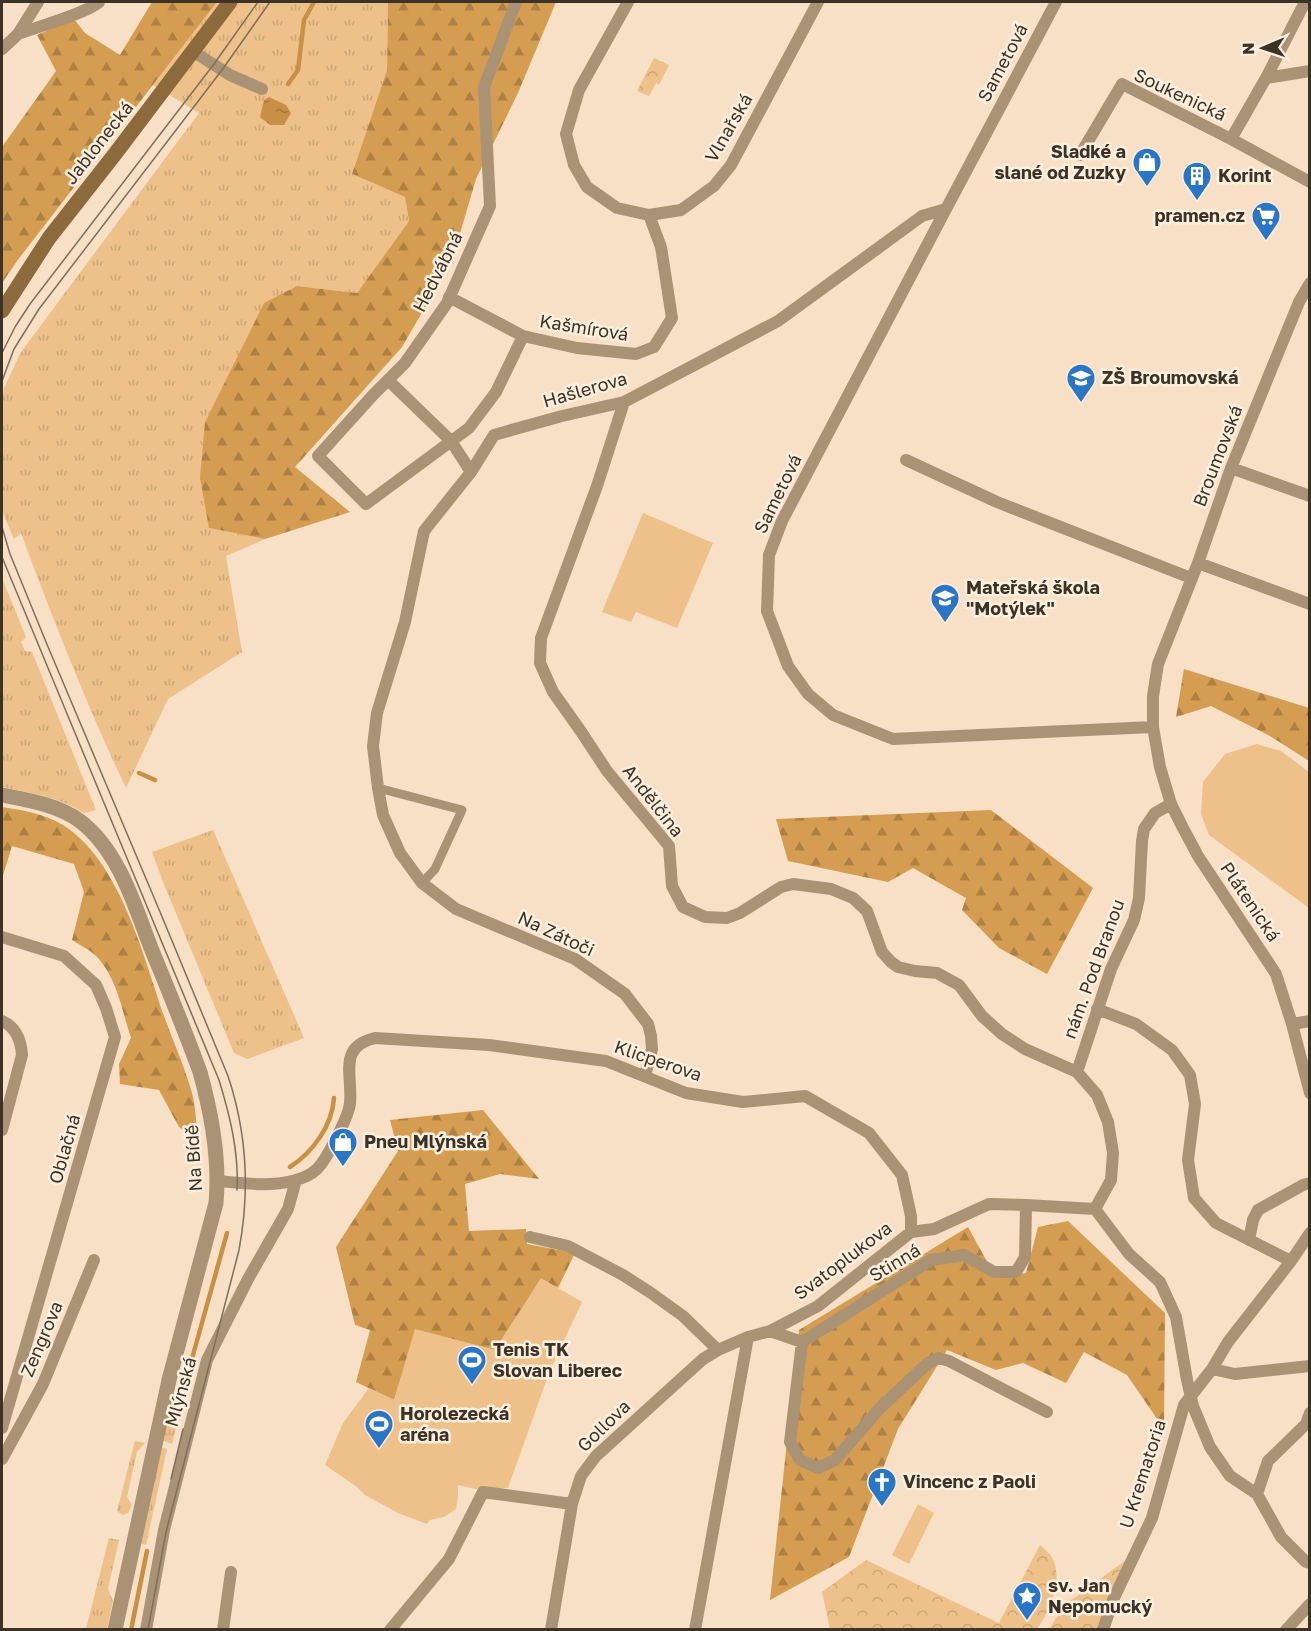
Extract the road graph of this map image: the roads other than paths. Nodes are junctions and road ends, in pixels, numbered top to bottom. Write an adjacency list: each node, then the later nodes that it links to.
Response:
1 (38, 2): 9 (street)
2 (99, 2): 9 (street)
3 (230, 2): 11 (main road, Jablonecká)
4 (516, 2): 21 (street, Hedvábná)
5 (628, 2): 19 (street, Vlnařská)
6 (818, 2): 19 (street, Vlnařská)
7 (1056, 2): 18 (street, Sametová)
8 (1305, 2): 13 (street, Soukenická)
9 (18, 34): 10 (street)
10 (2, 49)
11 (194, 52): 14 (street); 22 (main road, Jablonecká)
12 (1310, 71): 13 (street)
13 (1266, 78): 15 (street, Soukenická)
14 (262, 89)
15 (1231, 139): 16 (street, Soukenická); 17 (street, Soukenická)
16 (1080, 155)
17 (1310, 182)
18 (946, 209): 25 (street, Hašlerova); 34 (street, Sametová)
19 (649, 215): 23 (street, Kašmírová)
20 (1310, 283): 28 (street, Broumovská)
21 (450, 297): 23 (street, Kašmírová); 24 (street, Hedvábná)
22 (2, 311)
23 (523, 336): 26 (street)
24 (388, 380): 26 (street); 26 (street, Hedvábná)
25 (624, 402): 29 (street, Hašlerova); 44 (street, Andělčina)
26 (451, 441): 29 (street)
27 (906, 460): 32 (street)
28 (1231, 468): 30 (street); 31 (street, Broumovská)
29 (471, 471): 35 (street, Hašlerova)
30 (1310, 496)
31 (1198, 563): 32 (street, Broumovská); 33 (street)
32 (1191, 578): 34 (street, Broumovská)
33 (1310, 604)
34 (1153, 728): 37 (street, Broumovská)
35 (378, 788): 38 (street, Na Zátoči); 38 (street)
36 (2, 795): 49 (street, Na Bídě)
37 (1171, 804): 40 (street, nám. Pod Branou); 43 (street, Plátenická)
38 (422, 883): 45 (street, Na Zátoči)
39 (2, 938): 67 (street, Oblačná)
40 (1097, 1009): 44 (street, nám. Pod Branou); 56 (street)
41 (2, 1021): 47 (street)
42 (1310, 1021): 43 (street)
43 (1292, 1024): 46 (street, Plátenická)
44 (1077, 1072): 52 (street, Andělčina)
45 (645, 1076): 48 (street, Klicperova); 53 (street, Klicperova)
46 (1310, 1093)
47 (2, 1130)
48 (296, 1180): 49 (street); 75 (street, Mlýnská)
49 (218, 1181): 74 (street, Na Bídě)
50 (1310, 1183): 56 (street)
51 (1026, 1205): 52 (street, Svatoplukova); 53 (street, Svatoplukova); 61 (street, Stinná)
52 (1095, 1209): 69 (street)
53 (911, 1232): 59 (street, Svatoplukova)
54 (1310, 1233): 58 (street)
55 (530, 1236): 62 (street)
56 (1249, 1240): 58 (street)
57 (94, 1260): 68 (street, Zengrova)
58 (1291, 1260): 64 (street)
59 (770, 1331): 60 (street, Svatoplukova); 61 (street)
60 (748, 1337): 62 (street, Gollova); 79 (street)
61 (802, 1342): 65 (street)
62 (717, 1350): 70 (street, Gollova)
63 (1310, 1366): 64 (street)
64 (1212, 1369): 80 (street, U Krematoria)
65 (1047, 1412)
66 (1310, 1413): 69 (street)
67 (2, 1428)
68 (2, 1459)
69 (1257, 1494): 71 (street)
70 (572, 1504): 77 (street); 78 (street, Gollova)
71 (1310, 1563)
72 (231, 1572): 76 (street)
73 (1310, 1604): 81 (street)
74 (115, 1629)
75 (146, 1629)
76 (223, 1629)
77 (390, 1629)
78 (551, 1629)
79 (695, 1629)
80 (1103, 1629)
81 (1286, 1629)

